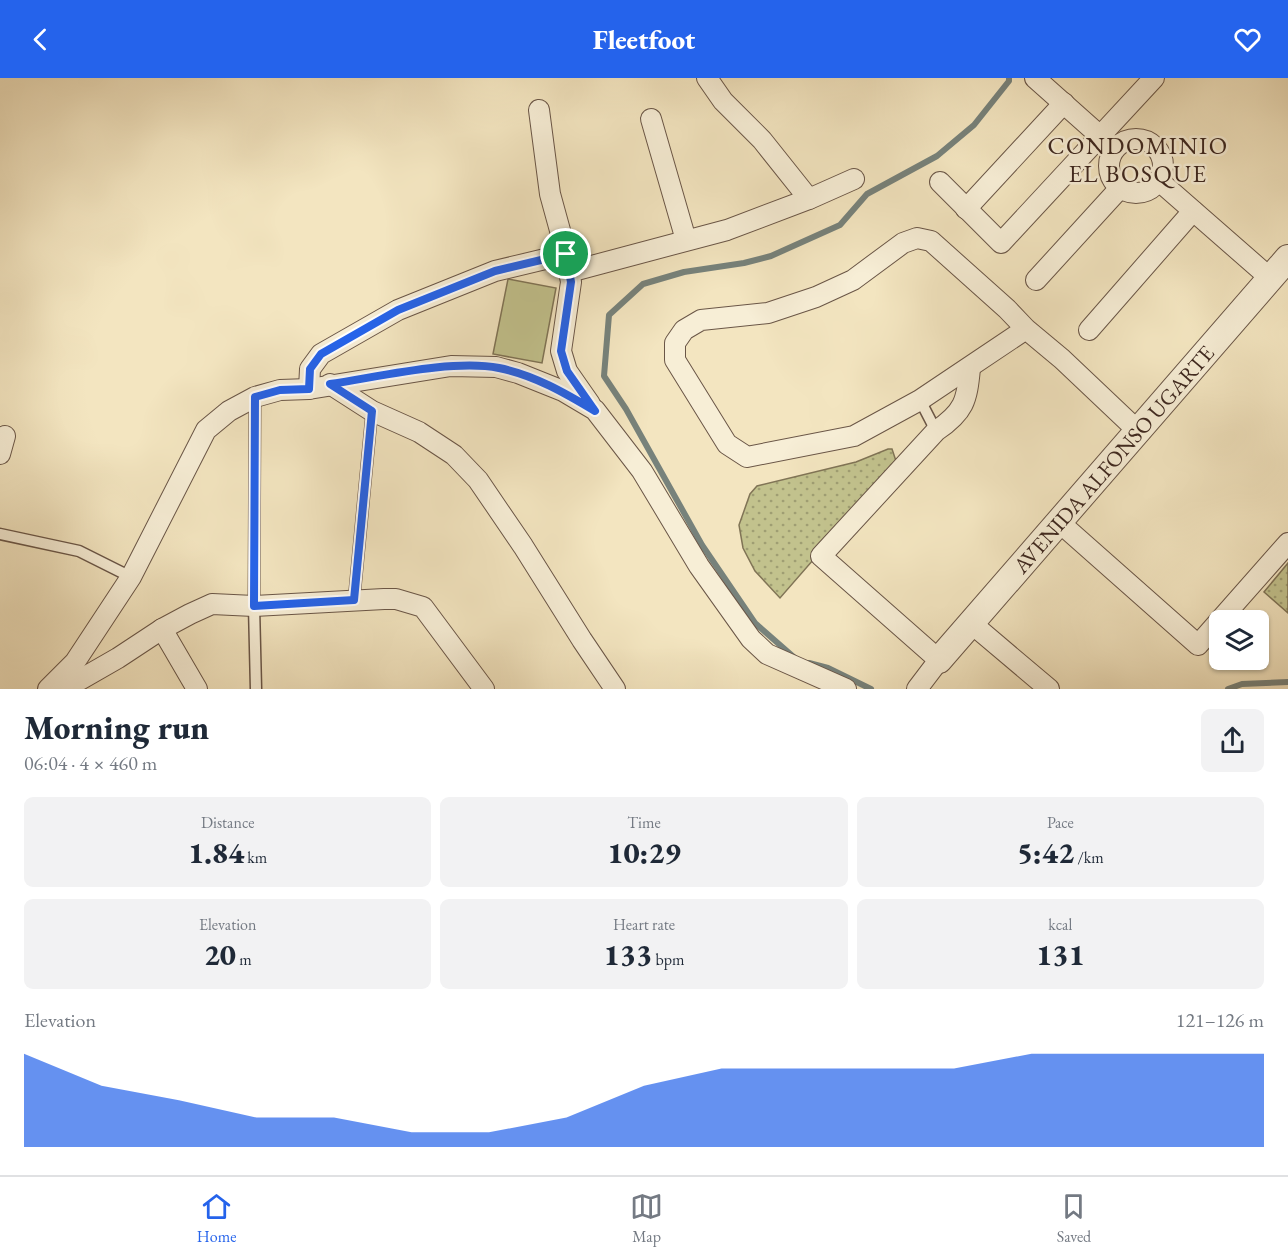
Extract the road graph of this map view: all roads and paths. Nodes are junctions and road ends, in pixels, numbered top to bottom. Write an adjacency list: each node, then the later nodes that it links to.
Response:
1 (707, 78): 12 (street)
2 (1035, 78): 4 (street)
3 (1154, 78): 7 (street)
4 (1064, 103): 7 (street); 13 (street)
5 (539, 110): 17 (street)
6 (651, 119): 15 (street)
7 (1107, 142): 9 (street); 11 (street); 13 (street)
8 (854, 179): 12 (street)
9 (1158, 180): 11 (street); 14 (street)
10 (940, 182): 13 (street)
11 (1120, 188): 19 (street)
12 (809, 199): 15 (street)
13 (966, 209)
14 (1193, 211): 18 (street); 21 (street)
15 (686, 240): 17 (street)
16 (1288, 258): 18 (street, AVENIDA ALFONSO UGARTE)
17 (568, 263): 24 (street); 28 (street)
18 (1270, 278): 30 (street, AVENIDA ALFONSO UGARTE)
19 (1036, 280)
20 (1026, 329): 22 (street); 26 (street); 30 (street)
21 (1089, 330)
22 (970, 368): 26 (street); 29 (street)
23 (330, 384): 24 (street); 27 (street); 28 (street)
24 (309, 389): 25 (street)
25 (255, 397): 34 (street); 36 (lane)
26 (920, 400): 29 (lane)
27 (372, 411): 35 (lane); 46 (street)
28 (595, 411): 40 (street)
29 (936, 431): 39 (street)
30 (1138, 431): 31 (street, AVENIDA ALFONSO UGARTE)
31 (1059, 522): 33 (street); 37 (street, AVENIDA ALFONSO UGARTE)
32 (0, 534): 34 (lane)
33 (1288, 543)
34 (131, 578): 42 (street)
35 (354, 600): 36 (street); 45 (street)
36 (254, 606): 38 (street); 44 (lane)
37 (971, 623): 39 (street, AVENIDA ALFONSO UGARTE); 50 (street)
38 (162, 629): 41 (street); 43 (street)
39 (939, 660): 49 (street)
40 (807, 672): 47 (street); 48 (street)
41 (69, 688)
42 (48, 689)
43 (197, 689)
44 (256, 689)
45 (484, 689)
46 (615, 689)
47 (824, 689)
48 (846, 689)
49 (916, 689)
50 (1049, 689)

